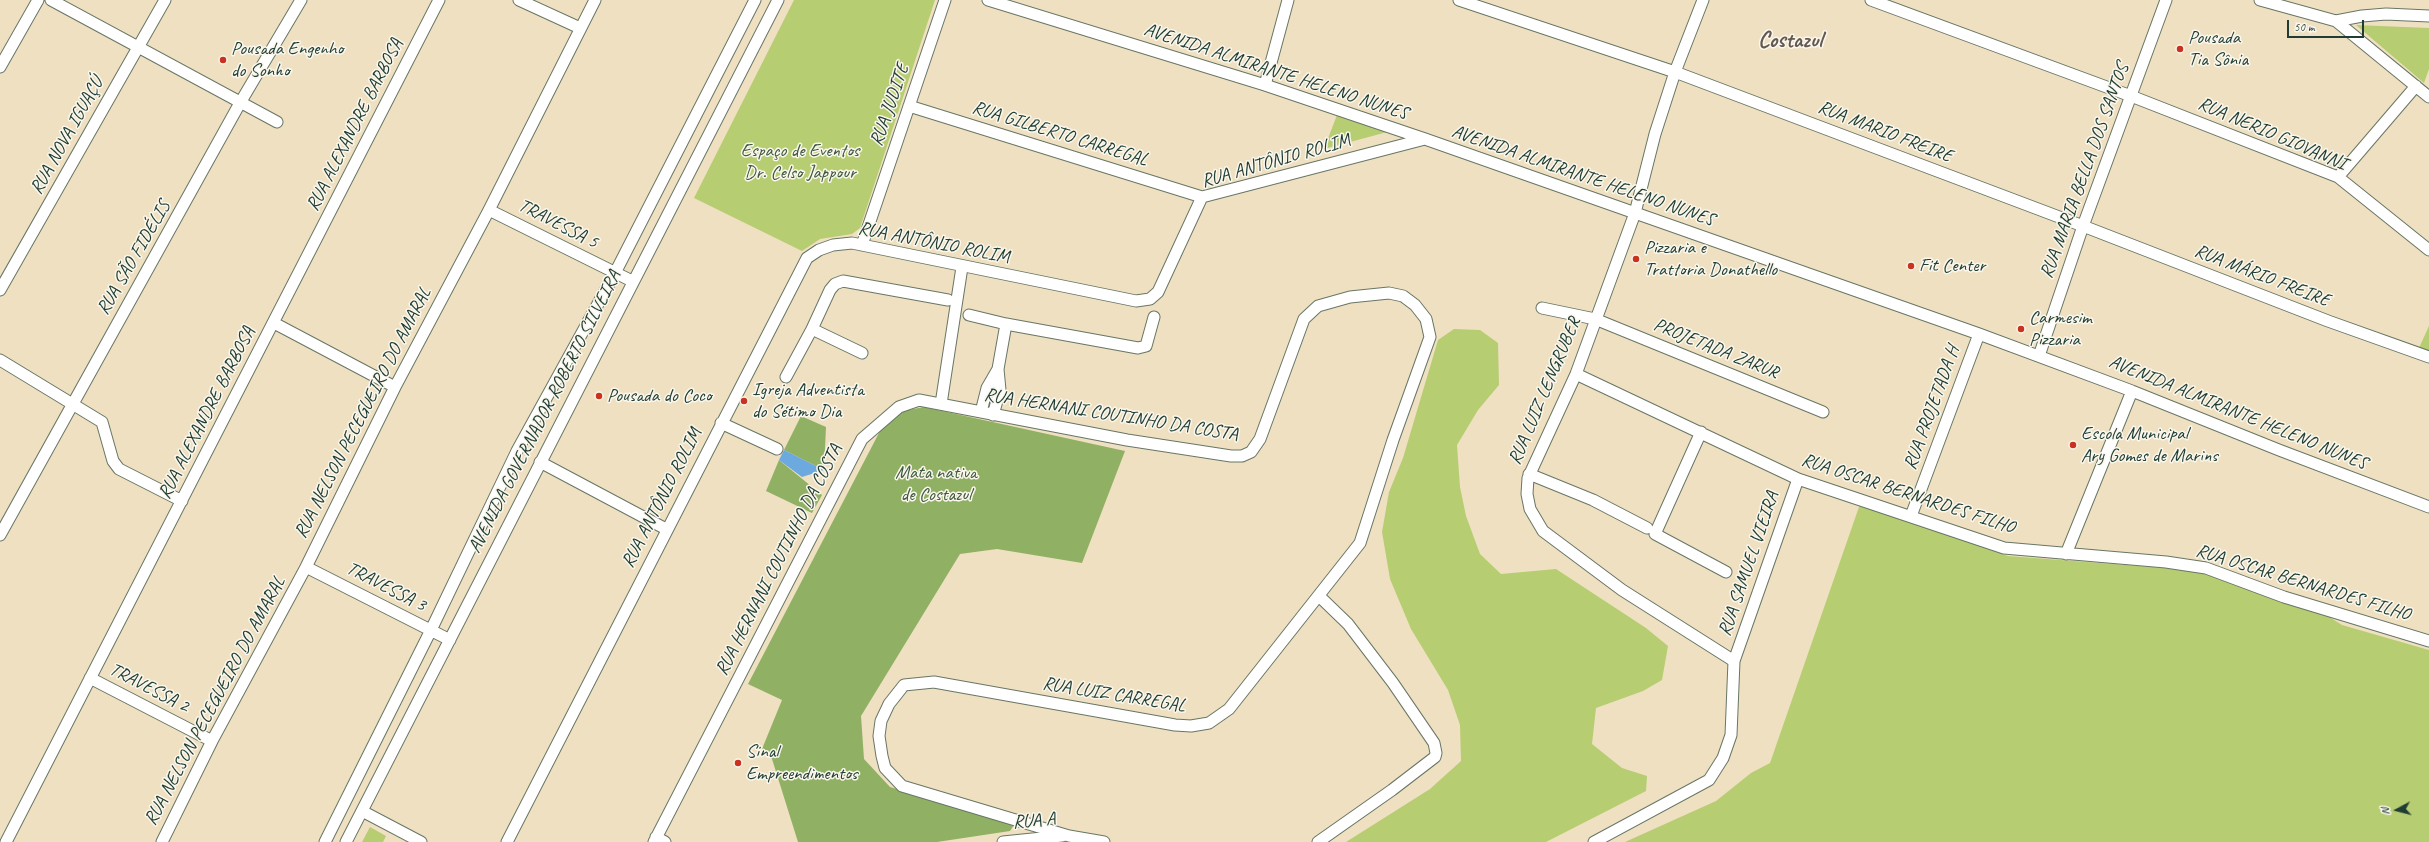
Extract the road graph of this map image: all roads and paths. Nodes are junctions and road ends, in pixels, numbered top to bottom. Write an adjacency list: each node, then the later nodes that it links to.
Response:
1 (38, 0): 22 (street)
2 (51, 0): 21 (street)
3 (165, 0): 21 (street, RUA NOVA IGUAÇÚ)
4 (301, 0): 28 (street, RUA SÃO FIDÉLIS)
5 (439, 0): 48 (street, RUA ALEXANDRE BARBOSA)
6 (520, 0): 20 (street)
7 (595, 0): 20 (street, RUA NELSON PECEGUEIRO DO AMARAL)
8 (755, 0): 40 (street, AVENIDA GOVERNADOR ROBERTO SILVEIRA)
9 (778, 0): 41 (street, AVENIDA GOVERNADOR ROBERTO SILVEIRA)
10 (945, 0): 29 (street, RUA JUDITE)
11 (988, 0): 24 (street, AVENIDA ALMIRANTE HELENO NUNES)
12 (1288, 0): 24 (street)
13 (1459, 0): 23 (street, RUA MARIO FREIRE)
14 (1703, 0): 23 (street, RUA LUIZ LENGRUBER)
15 (1871, 0): 26 (street, RUA NERIO GIOVANNI)
16 (2166, 0): 26 (street, RUA MARIA BELLA DOS SANTOS)
17 (2260, 0): 19 (street)
18 (2429, 16): 19 (street)
19 (2336, 21): 25 (street)
20 (580, 28): 34 (street, RUA NELSON PECEGUEIRO DO AMARAL)
21 (137, 48): 28 (street); 42 (street, RUA NOVA IGUAÇÚ)
22 (0, 68)
23 (1675, 72): 35 (street, RUA LUIZ LENGRUBER); 36 (street, RUA MARIO FREIRE)
24 (1265, 85): 31 (street, AVENIDA ALMIRANTE HELENO NUNES)
25 (2416, 86): 27 (street); 32 (street)
26 (2131, 96): 32 (street, RUA NERIO GIOVANNI); 36 (street, RUA MARIA BELLA DOS SANTOS)
27 (2429, 97)
28 (240, 103): 30 (street); 61 (street, RUA SÃO FIDÉLIS)
29 (909, 106): 33 (street, RUA GILBERTO CARREGAL); 37 (street, RUA JUDITE)
30 (277, 122)
31 (1425, 139): 33 (street, RUA ANTÔNIO ROLIM); 35 (street, AVENIDA ALMIRANTE HELENO NUNES)
32 (2338, 177): 38 (street, RUA NERIO GIOVANNI)
33 (1202, 197): 39 (street, RUA ANTÔNIO ROLIM)
34 (489, 210): 40 (street, TRAVESSA 5); 59 (street, RUA NELSON PECEGUEIRO DO AMARAL)
35 (1635, 213): 47 (street, RUA LUIZ LENGRUBER); 51 (street, AVENIDA ALMIRANTE HELENO NUNES)
36 (2083, 226): 53 (street, RUA MARIA BELLA DOS SANTOS); 54 (street, RUA MÁRIO FREIRE)
37 (862, 245): 39 (street, RUA ANTÔNIO ROLIM); 66 (street, RUA ANTÔNIO ROLIM)
38 (2429, 250)
39 (962, 267): 62 (street)
40 (615, 273): 41 (street, TRAVESSA 5); 83 (street, AVENIDA GOVERNADOR ROBERTO SILVEIRA)
41 (632, 281): 69 (street, AVENIDA GOVERNADOR ROBERTO SILVEIRA)
42 (0, 290)
43 (948, 300): 50 (street)
44 (1542, 308): 47 (street, PROJETADA ZARUR)
45 (969, 315): 49 (street)
46 (1154, 317): 49 (street)
47 (1595, 319): 57 (street, RUA LUIZ LENGRUBER); 64 (street, PROJETADA ZARUR)
48 (274, 323): 59 (street); 72 (street, RUA ALEXANDRE BARBOSA)
49 (1006, 324): 56 (street)
50 (812, 329): 52 (street); 58 (street)
51 (1979, 334): 53 (street, AVENIDA ALMIRANTE HELENO NUNES); 74 (street, RUA PROJETADA H)
52 (862, 352)
53 (2039, 356): 60 (street, AVENIDA ALMIRANTE HELENO NUNES)
54 (2429, 357)
55 (0, 360): 61 (street)
56 (998, 369): 63 (street); 65 (street)
57 (1576, 374): 67 (street, RUA OSCAR BERNARDES FILHO); 70 (street, RUA LUIZ LENGRUBER)
58 (786, 377)
59 (395, 387): 79 (street, RUA NELSON PECEGUEIRO DO AMARAL)
60 (2132, 391): 73 (street, AVENIDA ALMIRANTE HELENO NUNES); 78 (street)
61 (73, 403): 72 (street); 77 (street, RUA SÃO FIDÉLIS)
62 (941, 404): 63 (street, RUA HERNANI COUTINHO DA COSTA); 91 (street, RUA HERNANI COUTINHO DA COSTA)
63 (981, 412): 65 (street, RUA HERNANI COUTINHO DA COSTA)
64 (1822, 412)
65 (993, 415): 81 (street, RUA HERNANI COUTINHO DA COSTA)
66 (721, 423): 68 (street); 76 (street, RUA ANTÔNIO ROLIM)
67 (1701, 432): 71 (street, RUA OSCAR BERNARDES FILHO); 80 (street)
68 (777, 449)
69 (540, 462): 76 (street); 84 (street, AVENIDA GOVERNADOR ROBERTO SILVEIRA)
70 (1529, 474): 75 (street); 86 (street, RUA LUIZ LENGRUBER)
71 (1798, 478): 74 (street, RUA OSCAR BERNARDES FILHO); 86 (street, RUA SAMUEL VIEIRA)
72 (182, 501): 87 (street, RUA ALEXANDRE BARBOSA)
73 (2429, 507)
74 (1911, 516): 78 (street, RUA OSCAR BERNARDES FILHO)
75 (1647, 528)
76 (666, 529): 97 (street, RUA ANTÔNIO ROLIM)
77 (0, 535)
78 (2066, 554): 85 (street, RUA OSCAR BERNARDES FILHO)
79 (306, 567): 83 (street, TRAVESSA 3); 88 (street, RUA NELSON PECEGUEIRO DO AMARAL)
80 (1726, 572)
81 (1319, 596): 82 (street, RUA HERNANI COUTINHO DA COSTA); 100 (street)
82 (1298, 622): 90 (street, RUA LUIZ CARREGAL)
83 (431, 630): 84 (street, TRAVESSA 3); 94 (street, AVENIDA GOVERNADOR ROBERTO SILVEIRA)
84 (450, 640): 89 (street, AVENIDA GOVERNADOR ROBERTO SILVEIRA)
85 (2429, 641)
86 (1734, 661): 101 (street, RUA SAMUEL VIEIRA)
87 (90, 678): 88 (street, TRAVESSA 2); 92 (street, RUA ALEXANDRE BARBOSA)
88 (212, 741): 93 (street, RUA NELSON PECEGUEIRO DO AMARAL)
89 (362, 811): 95 (street, AVENIDA GOVERNADOR ROBERTO SILVEIRA); 96 (street)
90 (1069, 836): 98 (street, RUA A); 99 (street)
91 (658, 840)
92 (6, 842)
93 (162, 842)
94 (325, 842)
95 (346, 842)
96 (421, 842)
97 (507, 842)
98 (1003, 842)
99 (1104, 842)
100 (1318, 842)
101 (1594, 842)

